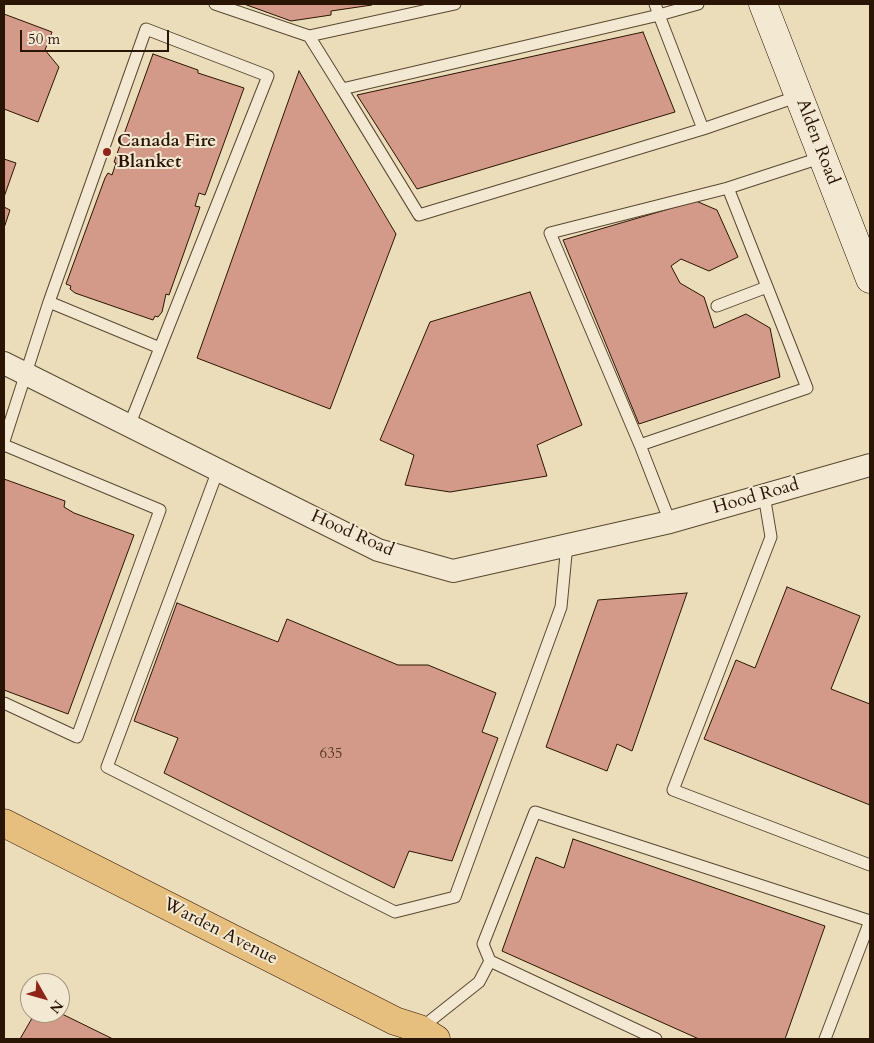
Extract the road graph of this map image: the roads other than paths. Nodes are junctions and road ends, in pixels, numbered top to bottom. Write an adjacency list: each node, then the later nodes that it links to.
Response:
1 (215, 4): 7 (lane)
2 (455, 4): 7 (lane)
3 (655, 4): 6 (lane)
4 (698, 4): 6 (lane)
5 (763, 4): 9 (main road, Alden Road)
6 (659, 15): 8 (lane); 10 (lane)
7 (309, 36): 8 (lane)
8 (342, 90): 10 (lane)
9 (799, 96): 10 (lane); 11 (main road, Alden Road)
10 (703, 129)
11 (822, 157): 12 (lane); 13 (main road, Alden Road)
12 (728, 188): 14 (lane); 22 (lane)
13 (870, 279)
14 (767, 286): 16 (lane); 22 (lane)
15 (49, 302): 17 (lane); 17 (lane); 19 (lane)
16 (717, 306)
17 (160, 348): 20 (lane)
18 (4, 363): 19 (street, Hood Road)
19 (26, 374): 20 (street, Hood Road); 21 (lane)
20 (129, 426): 24 (street, Hood Road)
21 (4, 443): 28 (lane)
22 (640, 445): 26 (lane)
23 (870, 465): 25 (street, Hood Road)
24 (218, 470): 27 (street, Hood Road); 27 (lane)
25 (764, 495): 26 (street, Hood Road); 30 (lane)
26 (670, 522): 27 (street, Hood Road)
27 (568, 544)
28 (4, 703)
29 (4, 823): 33 (main road, Warden Avenue)
30 (870, 865)
31 (870, 921): 32 (lane); 35 (lane)
32 (490, 961): 33 (lane); 34 (lane)
33 (428, 1034)
34 (656, 1039)
35 (825, 1039)

